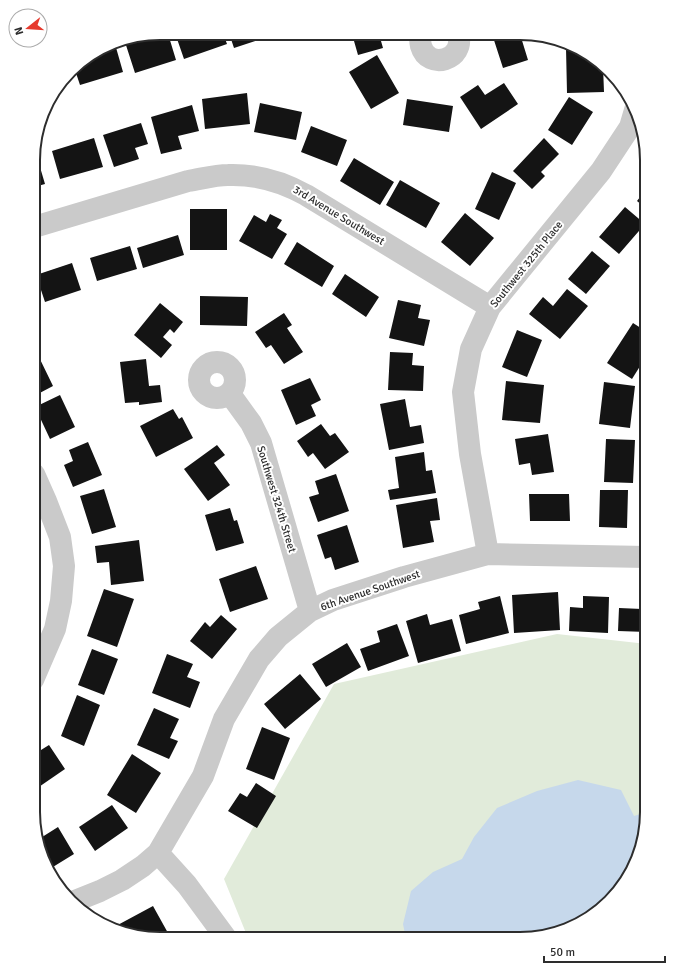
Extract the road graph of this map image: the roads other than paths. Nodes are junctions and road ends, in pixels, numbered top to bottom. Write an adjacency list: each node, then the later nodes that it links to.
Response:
1 (420, 40): 2 (street)
2 (459, 40)
3 (633, 118): 5 (street, Southwest 325th Place)
4 (40, 225): 5 (street, 3rd Avenue Southwest)
5 (490, 307): 8 (street, Southwest 325th Place)
6 (230, 394): 10 (street, Southwest 324th Street)
7 (40, 488): 11 (street)
8 (488, 554): 9 (street, 6th Avenue Southwest); 10 (street, 6th Avenue Southwest)
9 (640, 557)
10 (310, 611): 12 (street, 6th Avenue Southwest)
11 (40, 664)
12 (158, 853): 13 (street, 6th Avenue Southwest); 14 (street)
13 (79, 900)
14 (222, 932)

